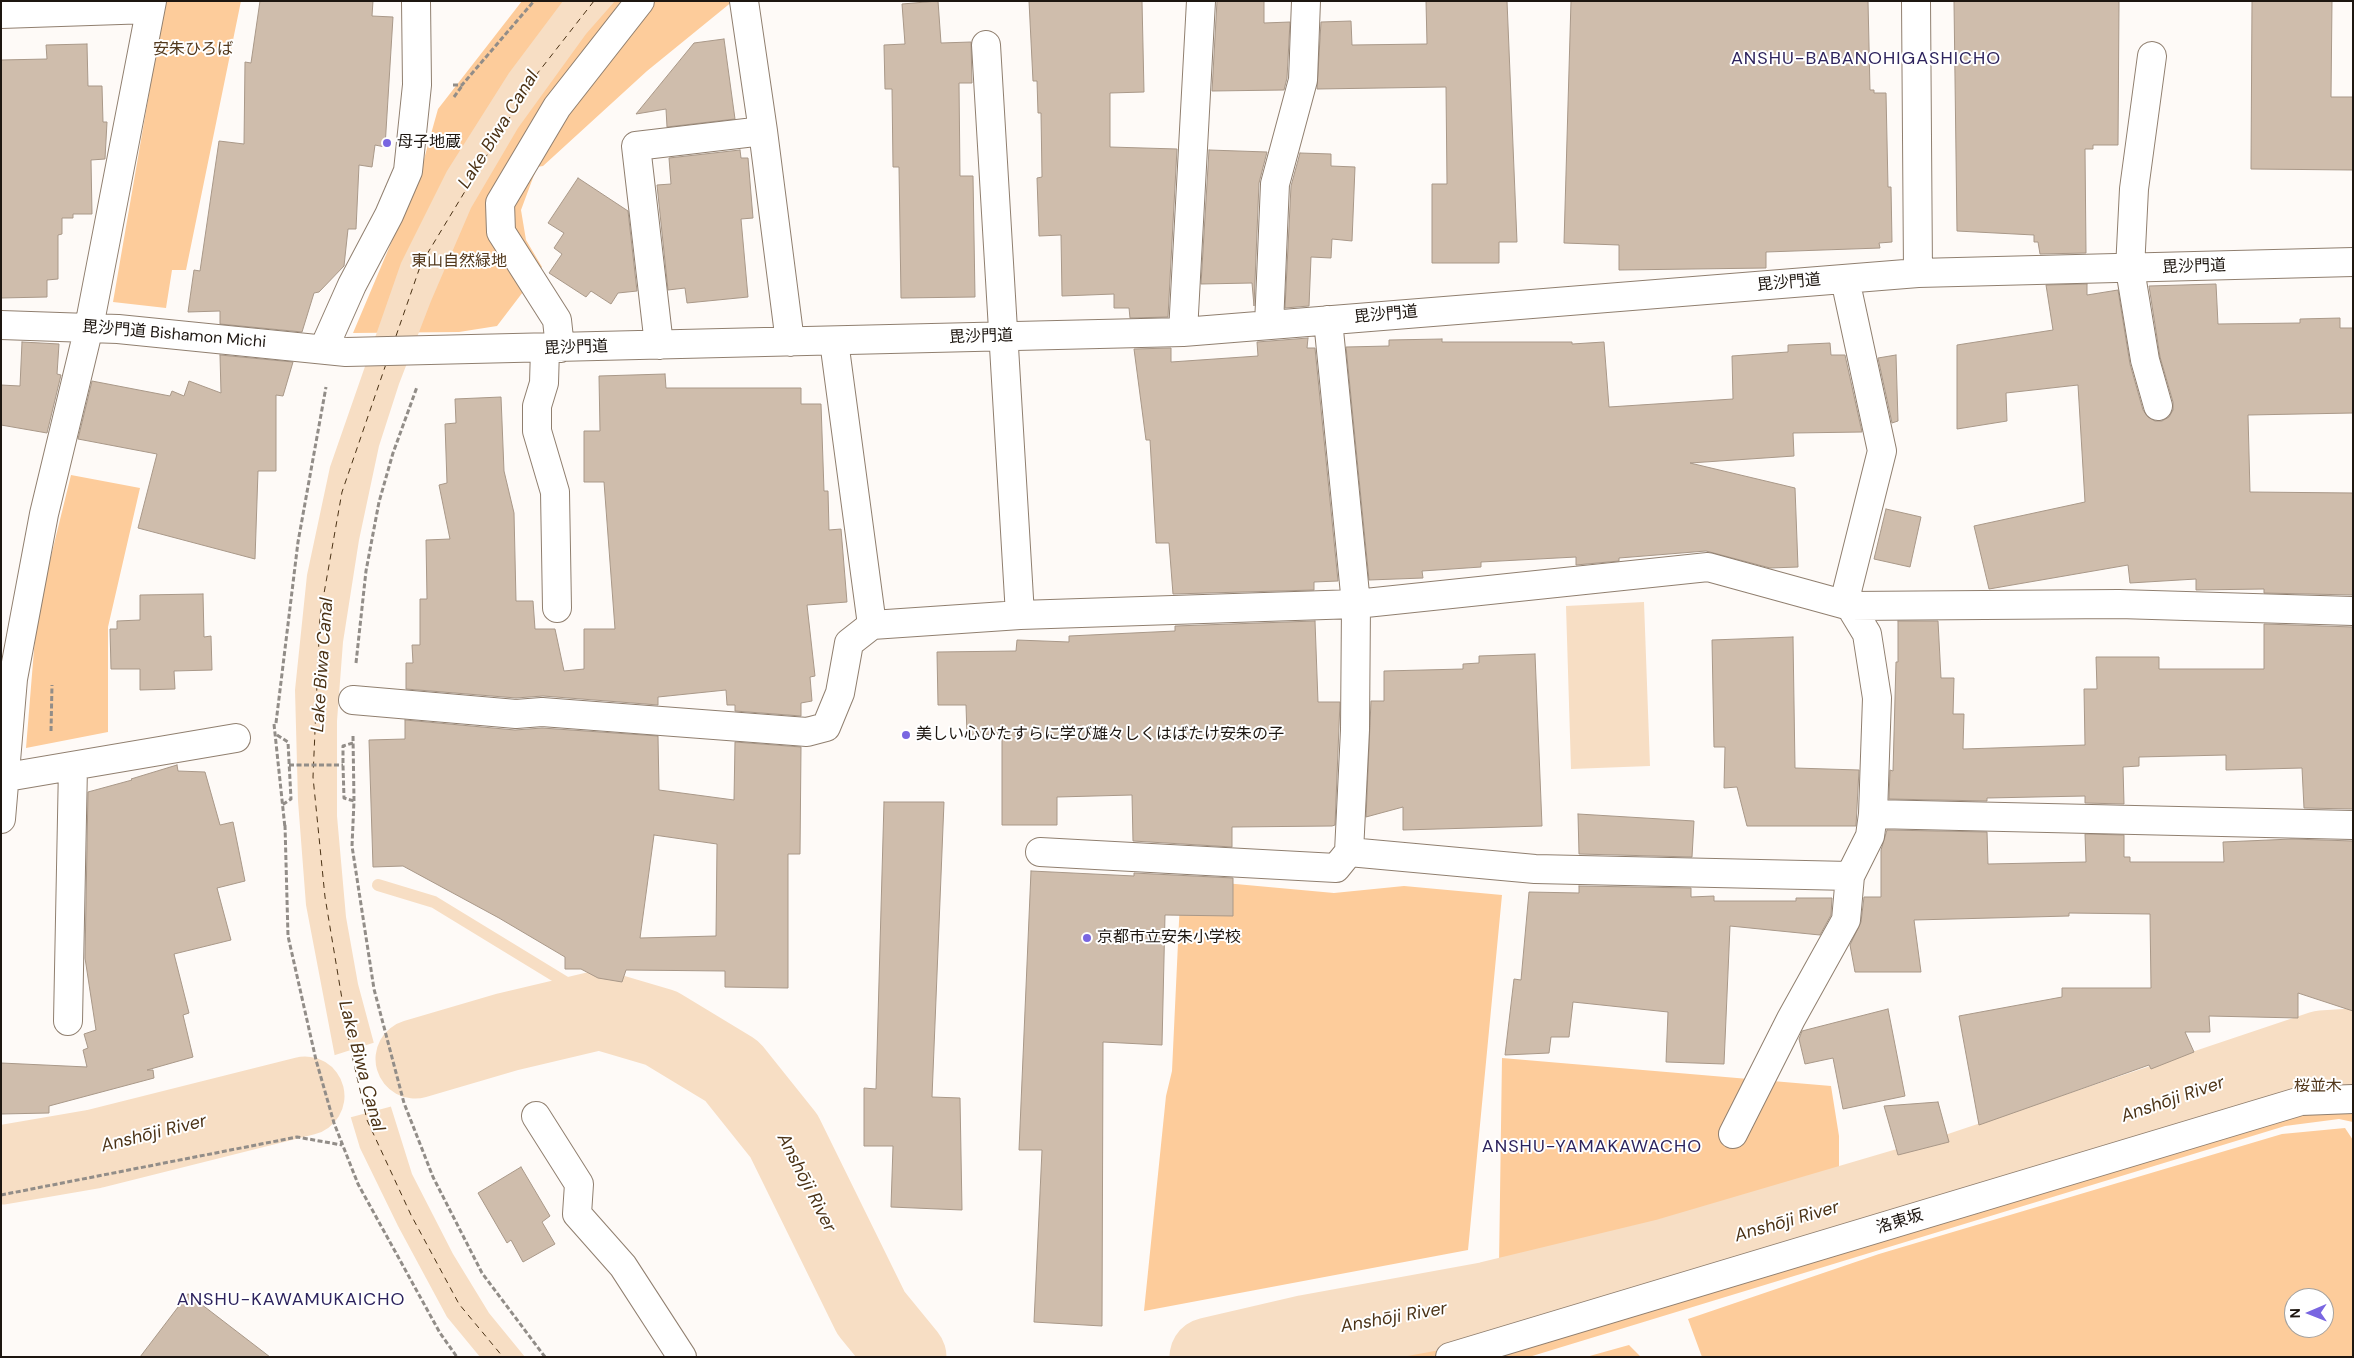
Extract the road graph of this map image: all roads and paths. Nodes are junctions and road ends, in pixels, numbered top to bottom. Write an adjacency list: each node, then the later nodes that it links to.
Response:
1 (416, 1): 12 (street)
2 (534, 1): 12 (path)
3 (640, 1): 27 (street)
4 (744, 1): 13 (street)
5 (1201, 1): 22 (street)
6 (1306, 1): 20 (street)
7 (1916, 1): 16 (street)
8 (151, 5): 9 (street); 21 (street)
9 (1, 14)
10 (986, 45): 23 (street)
11 (2152, 56): 15 (street)
12 (417, 86): 28 (street)
13 (764, 131): 25 (street); 26 (street)
14 (2353, 262): 15 (street, 毘沙門道)
15 (2130, 269): 16 (street, 毘沙門道); 30 (street)
16 (1918, 274): 17 (street, 毘沙門道)
17 (1845, 279): 18 (street, 毘沙門道); 32 (street)
18 (1328, 320): 20 (street, 毘沙門道); 31 (street)
19 (1, 325): 21 (street, 毘沙門道 Bishamon Michi)
20 (1269, 325): 22 (street, 毘沙門道)
21 (90, 327): 28 (street, 毘沙門道 Bishamon Michi); 45 (street)
22 (1183, 332): 23 (street, 毘沙門道)
23 (1004, 336): 24 (street, 毘沙門道); 35 (street)
24 (834, 341): 25 (street, 毘沙門道); 36 (street)
25 (790, 342): 26 (street, 毘沙門道)
26 (659, 345): 27 (street, 毘沙門道)
27 (552, 348): 29 (street, 毘沙門道); 33 (street)
28 (335, 350): 29 (street, 毘沙門道 Bishamon Michi); 38 (path)
29 (417, 352)
30 (2158, 406)
31 (1356, 604): 32 (street); 35 (street); 54 (street)
32 (1850, 606): 34 (street); 48 (street)
33 (557, 608)
34 (2353, 611)
35 (1020, 615): 36 (street)
36 (872, 626): 37 (street)
37 (353, 700)
38 (276, 723): 39 (path); 40 (path)
39 (277, 735): 42 (path); 47 (path)
40 (236, 738): 44 (street)
41 (353, 743): 43 (path)
42 (289, 765): 43 (path); 47 (path)
43 (343, 765): 46 (path)
44 (72, 766): 45 (street); 56 (street)
45 (3, 778): 49 (street)
46 (354, 801)
47 (282, 805): 51 (path)
48 (1873, 814): 50 (street); 55 (street)
49 (1, 819)
50 (2353, 825)
51 (285, 826): 52 (path); 61 (path)
52 (286, 833)
53 (1040, 852): 54 (street)
54 (1349, 852): 55 (street)
55 (1850, 876): 60 (street)
56 (68, 1021)
57 (386, 1039): 64 (path)
58 (2353, 1099): 66 (street, 洛東坂)
59 (536, 1116): 65 (street)
60 (1733, 1134)
61 (342, 1144): 62 (path); 63 (path)
62 (1, 1195)
63 (457, 1357)
64 (545, 1357)
65 (682, 1357)
66 (1450, 1357)

